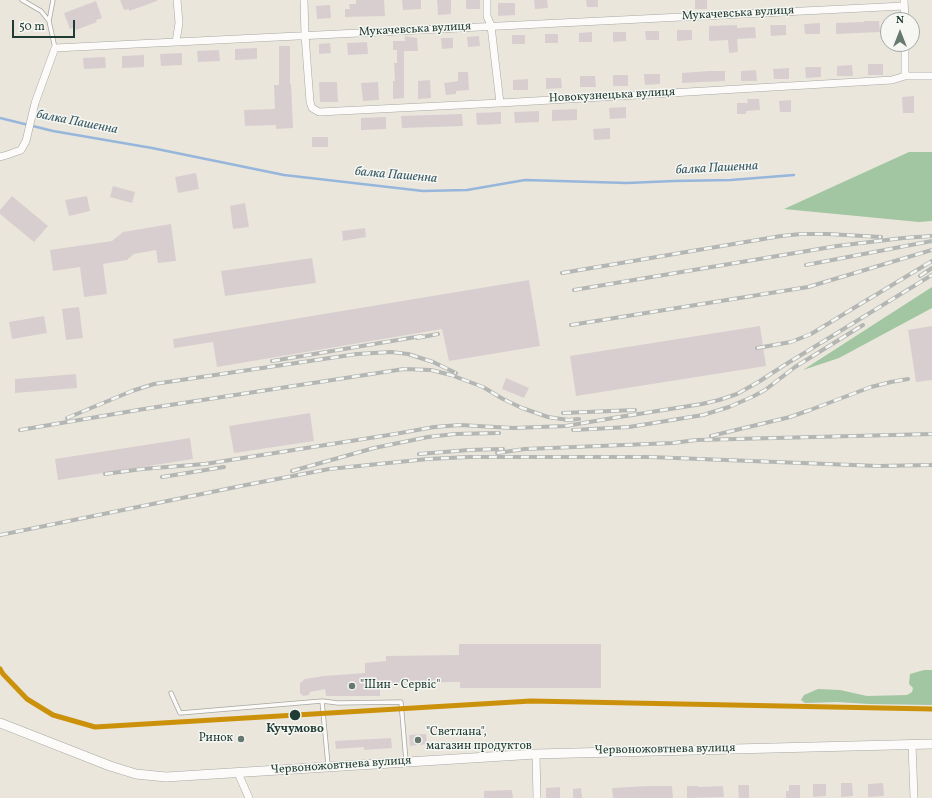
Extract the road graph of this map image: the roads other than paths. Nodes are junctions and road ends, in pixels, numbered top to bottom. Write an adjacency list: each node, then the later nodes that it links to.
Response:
1 (22, 0): 7 (lane)
2 (53, 0): 7 (lane)
3 (177, 0): 10 (street)
4 (304, 0): 9 (street)
5 (487, 0): 8 (street)
6 (904, 3): 8 (street, Мукачевська вулиця)
7 (49, 21): 11 (lane)
8 (490, 26): 9 (street, Мукачевська вулиця); 15 (street)
9 (305, 35): 10 (street, Мукачевська вулиця); 15 (street, Новокузнецька вулиця)
10 (176, 42): 11 (street, Мукачевська вулиця)
11 (55, 48): 16 (street)
12 (905, 52): 13 (street)
13 (905, 76): 14 (street, Новокузнецька вулиця); 15 (street, Новокузнецька вулиця)
14 (932, 76)
15 (500, 103)
16 (0, 157)
17 (171, 693): 18 (lane)
18 (322, 701): 23 (lane); 24 (lane)
19 (1, 722): 25 (main road, Червоножовтнева вулиця)
20 (912, 744): 21 (main road, Червоножовтнева вулиця); 22 (main road, Червоножовтнева вулиця); 28 (street)
21 (932, 744)
22 (536, 754): 23 (main road, Червоножовтнева вулиця); 27 (street)
23 (406, 761): 24 (main road, Червоножовтнева вулиця)
24 (328, 766): 25 (main road, Червоножовтнева вулиця)
25 (238, 773): 26 (street)
26 (249, 798)
27 (536, 798)
28 (914, 798)

